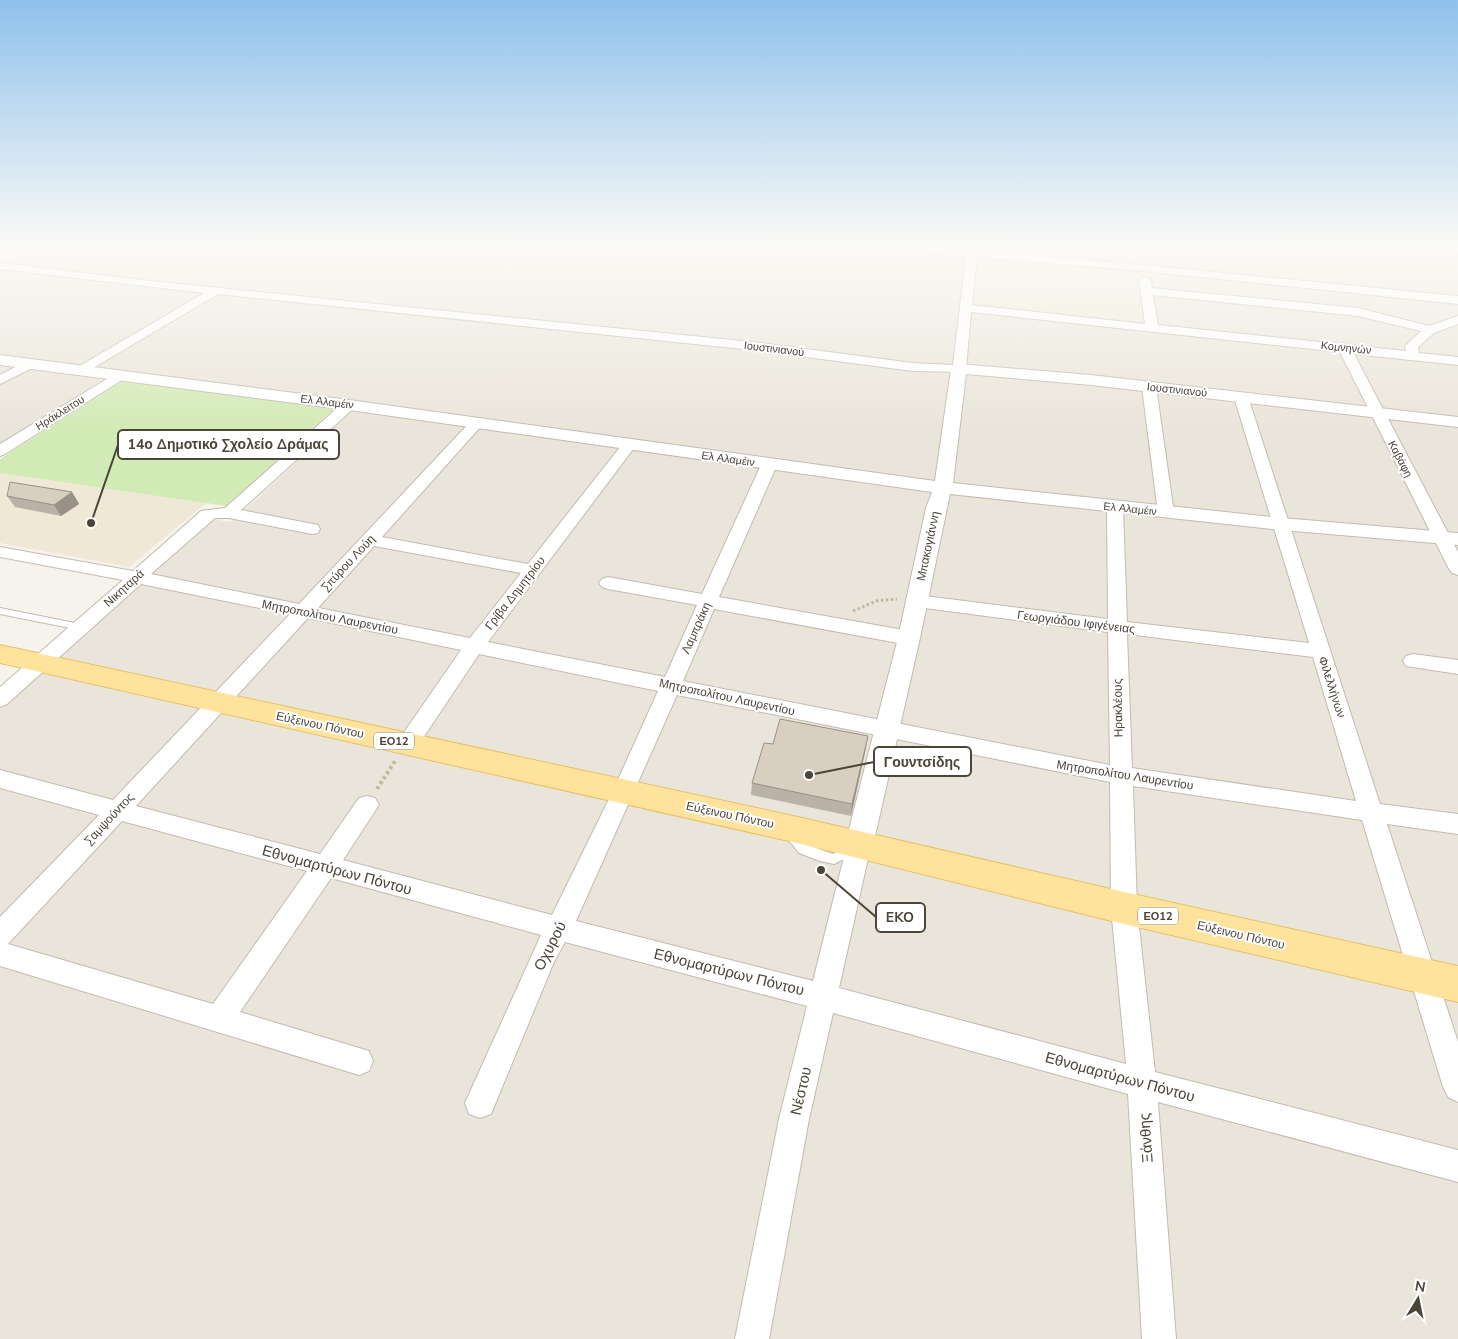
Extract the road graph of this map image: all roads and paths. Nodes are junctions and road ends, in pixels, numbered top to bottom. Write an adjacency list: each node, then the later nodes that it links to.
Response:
1 (188, 306): 15 (street)
2 (374, 306): 14 (street, Ιουστινιανού)
3 (1149, 306): 7 (street)
4 (1303, 306): 8 (street)
5 (966, 308): 7 (street, Κομνηνών); 14 (street, Μπακογιάννη)
6 (1458, 320): 8 (street)
7 (1152, 327): 9 (street, Κομνηνών)
8 (1430, 330): 10 (street)
9 (1344, 347): 10 (street, Κομνηνών); 21 (street, Καβάφη)
10 (1413, 355): 12 (street, Κομνηνών)
11 (0, 360): 13 (street, Ελ Αλαμέιν)
12 (1458, 361)
13 (29, 364): 15 (street, Ελ Αλαμέιν); 17 (street)
14 (959, 369): 18 (street, Ιουστινιανού); 27 (street, Μπακογιάννη)
15 (82, 370): 16 (street, Ελ Αλαμέιν)
16 (120, 375): 20 (street, Ελ Αλαμέιν); 25 (street, Ηράκλειτου)
17 (0, 380)
18 (1149, 387): 19 (street, Ιουστινιανού); 30 (street)
19 (1241, 397): 21 (street, Ιουστινιανού); 31 (street, Φιλελλήνων)
20 (349, 405): 23 (street, Ελ Αλαμέιν); 29 (street)
21 (1376, 412): 22 (street, Ιουστινιανού); 33 (street, Καβάφη)
22 (1458, 422)
23 (477, 423): 24 (street, Ελ Αλαμέιν); 34 (street, Σπύρου Λούη)
24 (629, 445): 26 (street, Ελ Αλαμέιν); 37 (street, Γρίβα Δημητρίου)
25 (0, 451)
26 (769, 465): 27 (street, Ελ Αλαμέιν); 40 (street, Λαμπράκη)
27 (943, 488): 28 (street, Ελ Αλαμέιν); 41 (street, Μπακογιάννη)
28 (1115, 507): 30 (street, Ελ Αλαμέιν); 46 (street, Ηρακλέους)
29 (228, 513): 32 (street); 38 (street, Νικηταρά)
30 (1166, 513): 31 (street, Ελ Αλαμέιν)
31 (1282, 524): 33 (street, Ελ Αλαμέιν); 49 (street, Φιλελλήνων)
32 (312, 529)
33 (1450, 538): 36 (street, Καβάφη)
34 (370, 540): 37 (street); 43 (street, Σπύρου Λούη)
35 (0, 552): 38 (street, Μητροπολίτου Λαυρεντίου)
36 (1458, 569)
37 (533, 570): 48 (street, Γρίβα Δημητρίου)
38 (136, 578): 43 (street, Μητροπολίτου Λαυρεντίου); 45 (street, Νικηταρά)
39 (608, 583): 40 (street)
40 (708, 601): 44 (street); 54 (street, Λαμπράκη)
41 (917, 601): 44 (path); 46 (street, Γεωργιάδου Ιφιγένειας); 47 (street, Μπακογιάννη)
42 (0, 611): 45 (lane)
43 (303, 612): 48 (street, Μητροπολίτου Λαυρεντίου); 56 (street, Σπύρου Λούη)
44 (840, 626): 47 (street)
45 (80, 627): 52 (street, Νικηταρά)
46 (1117, 627): 49 (street, Γεωργιάδου Ιφιγένειας); 59 (street, Ηρακλέους)
47 (909, 638): 57 (street, Μπακογιάννη)
48 (474, 646): 54 (street, Μητροπολίτου Λαυρεντίου); 58 (street, Γρίβα Δημητρίου)
49 (1320, 651): 64 (street, Φιλελλήνων)
50 (0, 654): 52 (main road, Εύξεινου Πόντου / ΕΟ12)
51 (1413, 661): 53 (street)
52 (40, 663): 55 (street, Νικηταρά); 56 (main road, Εύξεινου Πόντου / ΕΟ12)
53 (1458, 666)
54 (671, 685): 57 (street, Μητροπολίτου Λαυρεντίου); 61 (street, Λαμπράκη)
55 (0, 699)
56 (219, 702): 58 (main road, Εύξεινου Πόντου / ΕΟ12); 63 (street, Σαμψούντος)
57 (887, 731): 59 (street, Μητροπολίτου Λαυρεντίου); 66 (street, Μπακογιάννη)
58 (407, 744): 61 (main road, Εύξεινου Πόντου / ΕΟ12); 62 (path)
59 (1120, 775): 64 (street, Μητροπολίτου Λαυρεντίου); 68 (street, Ηρακλέους)
60 (0, 779): 63 (street, Εθνομαρτύρων Πόντου)
61 (624, 792): 66 (main road, Εύξεινου Πόντου / ΕΟ12); 69 (street, Οχυρού)
62 (367, 805): 67 (street)
63 (118, 810): 67 (street, Εθνομαρτύρων Πόντου); 70 (street, Σαμψούντος)
64 (1372, 812): 65 (street, Μητροπολίτου Λαυρεντίου); 72 (street, Φιλελλήνων)
65 (1458, 824)
66 (859, 845): 68 (main road, Εύξεινου Πόντου / ΕΟ12); 74 (street, Νέστου)
67 (325, 867): 69 (street, Εθνομαρτύρων Πόντου); 75 (street)
68 (1124, 908): 72 (main road, Εύξεινου Πόντου / ΕΟ12); 77 (street, Ξάνθης)
69 (558, 928): 74 (street, Εθνομαρτύρων Πόντου); 79 (street, Οχυρού)
70 (0, 935)
71 (0, 954): 75 (street)
72 (1425, 977): 73 (main road, Εύξεινου Πόντου / ΕΟ12); 78 (street, Φιλελλήνων)
73 (1458, 984)
74 (824, 997): 77 (street, Εθνομαρτύρων Πόντου); 81 (street, Νέστου)
75 (219, 1019): 76 (street)
76 (359, 1061)
77 (1142, 1083): 80 (street, Εθνομαρτύρων Πόντου); 82 (street, Ξάνθης)
78 (1458, 1087)
79 (480, 1103)
80 (1458, 1166)
81 (752, 1339)
82 (1159, 1339)

